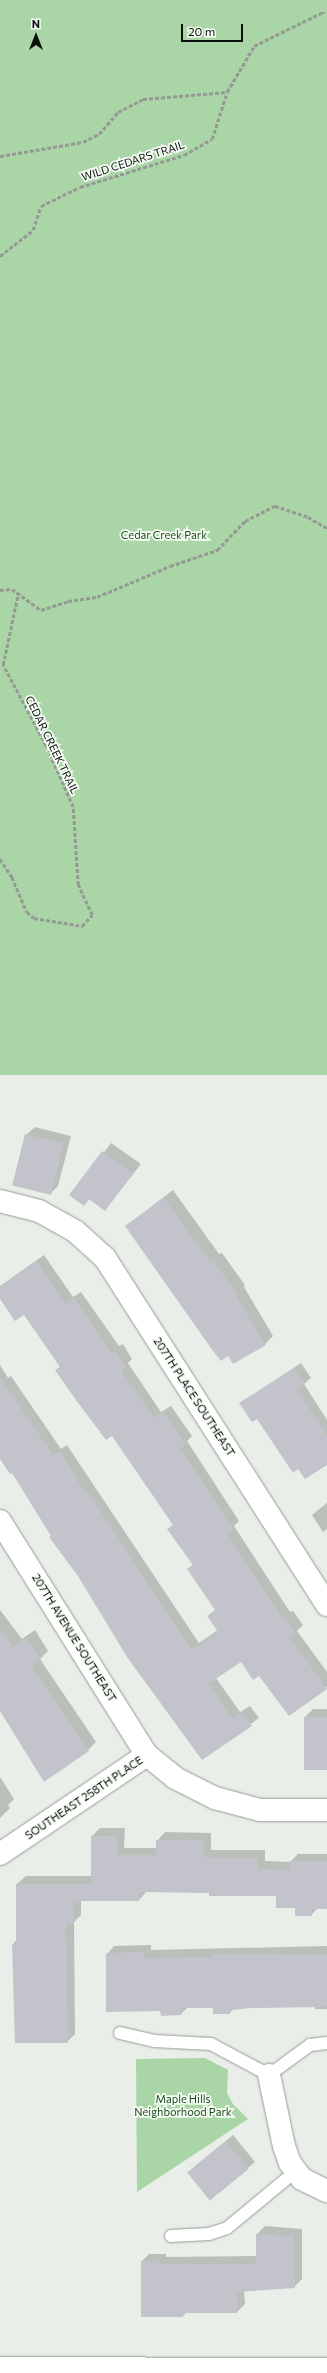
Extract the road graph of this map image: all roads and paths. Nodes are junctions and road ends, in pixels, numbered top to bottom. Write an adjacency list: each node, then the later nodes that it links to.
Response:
1 (327, 13): 2 (path, WILD CEDARS TRAIL)
2 (227, 92): 3 (path); 4 (path, WILD CEDARS TRAIL)
3 (0, 156)
4 (0, 256)
5 (327, 528): 7 (path)
6 (0, 590): 7 (path)
7 (18, 594): 8 (path, CEDAR CREEK TRAIL)
8 (0, 859)
9 (0, 1201): 11 (street, 207TH PLACE SOUTHEAST)
10 (0, 1521): 12 (street, 207TH AVENUE SOUTHEAST)
11 (327, 1605)
12 (147, 1755): 13 (street, SOUTHEAST 258TH PLACE); 14 (street, SOUTHEAST 258TH PLACE)
13 (327, 1810)
14 (0, 1854)
15 (120, 2033): 17 (lane)
16 (327, 2042): 17 (lane)
17 (269, 2075): 18 (street)
18 (296, 2171): 19 (street); 20 (lane)
19 (327, 2191)
20 (171, 2236)
21 (0, 2368): 22 (street)
22 (327, 2370)

